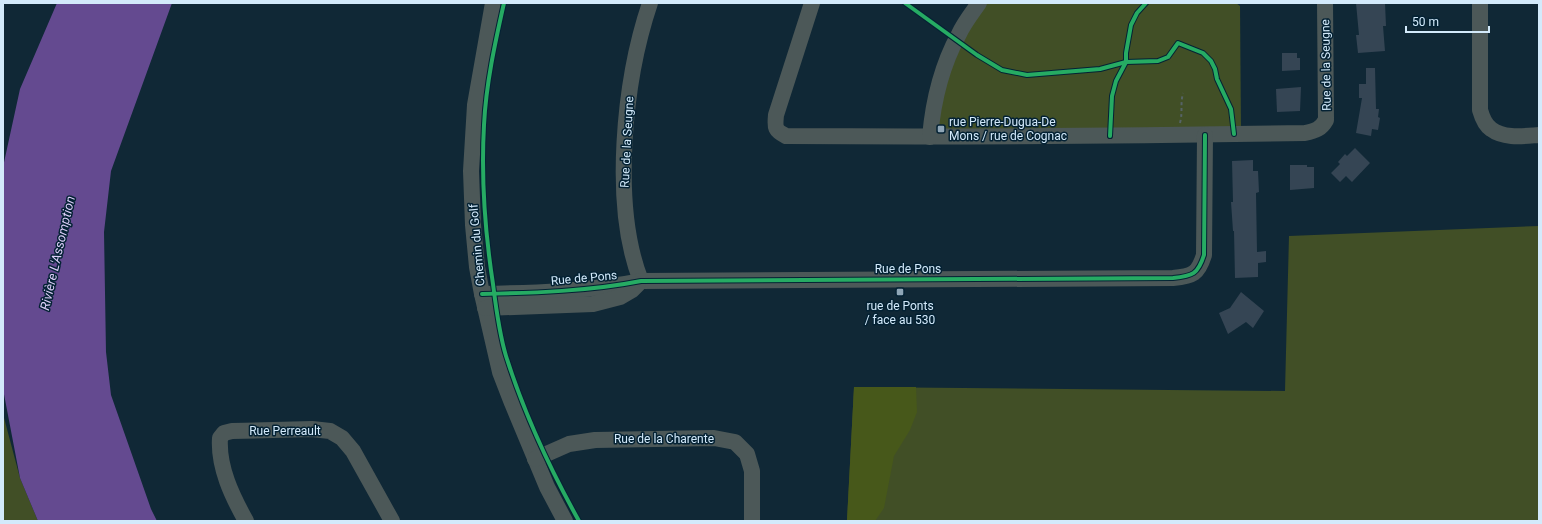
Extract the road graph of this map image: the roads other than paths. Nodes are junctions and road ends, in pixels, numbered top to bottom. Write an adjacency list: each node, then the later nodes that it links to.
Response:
1 (493, 3): 11 (street, Chemin du Golf)
2 (650, 3): 10 (street, Rue de la Seugne)
3 (812, 3): 9 (street)
4 (979, 3): 9 (street)
5 (1325, 3): 7 (street, Rue de la Seugne)
6 (1480, 3): 8 (street)
7 (1205, 135): 9 (street); 10 (street, Rue de Pons)
8 (1539, 135)
9 (930, 137)
10 (641, 281): 11 (street, Rue de Pons)
11 (483, 301): 12 (street, Chemin du Golf)
12 (535, 459): 15 (street, Chemin du Golf); 16 (street, Rue de la Charente)
13 (246, 521): 14 (street, Rue Perreault)
14 (392, 521)
15 (565, 521)
16 (752, 521)

